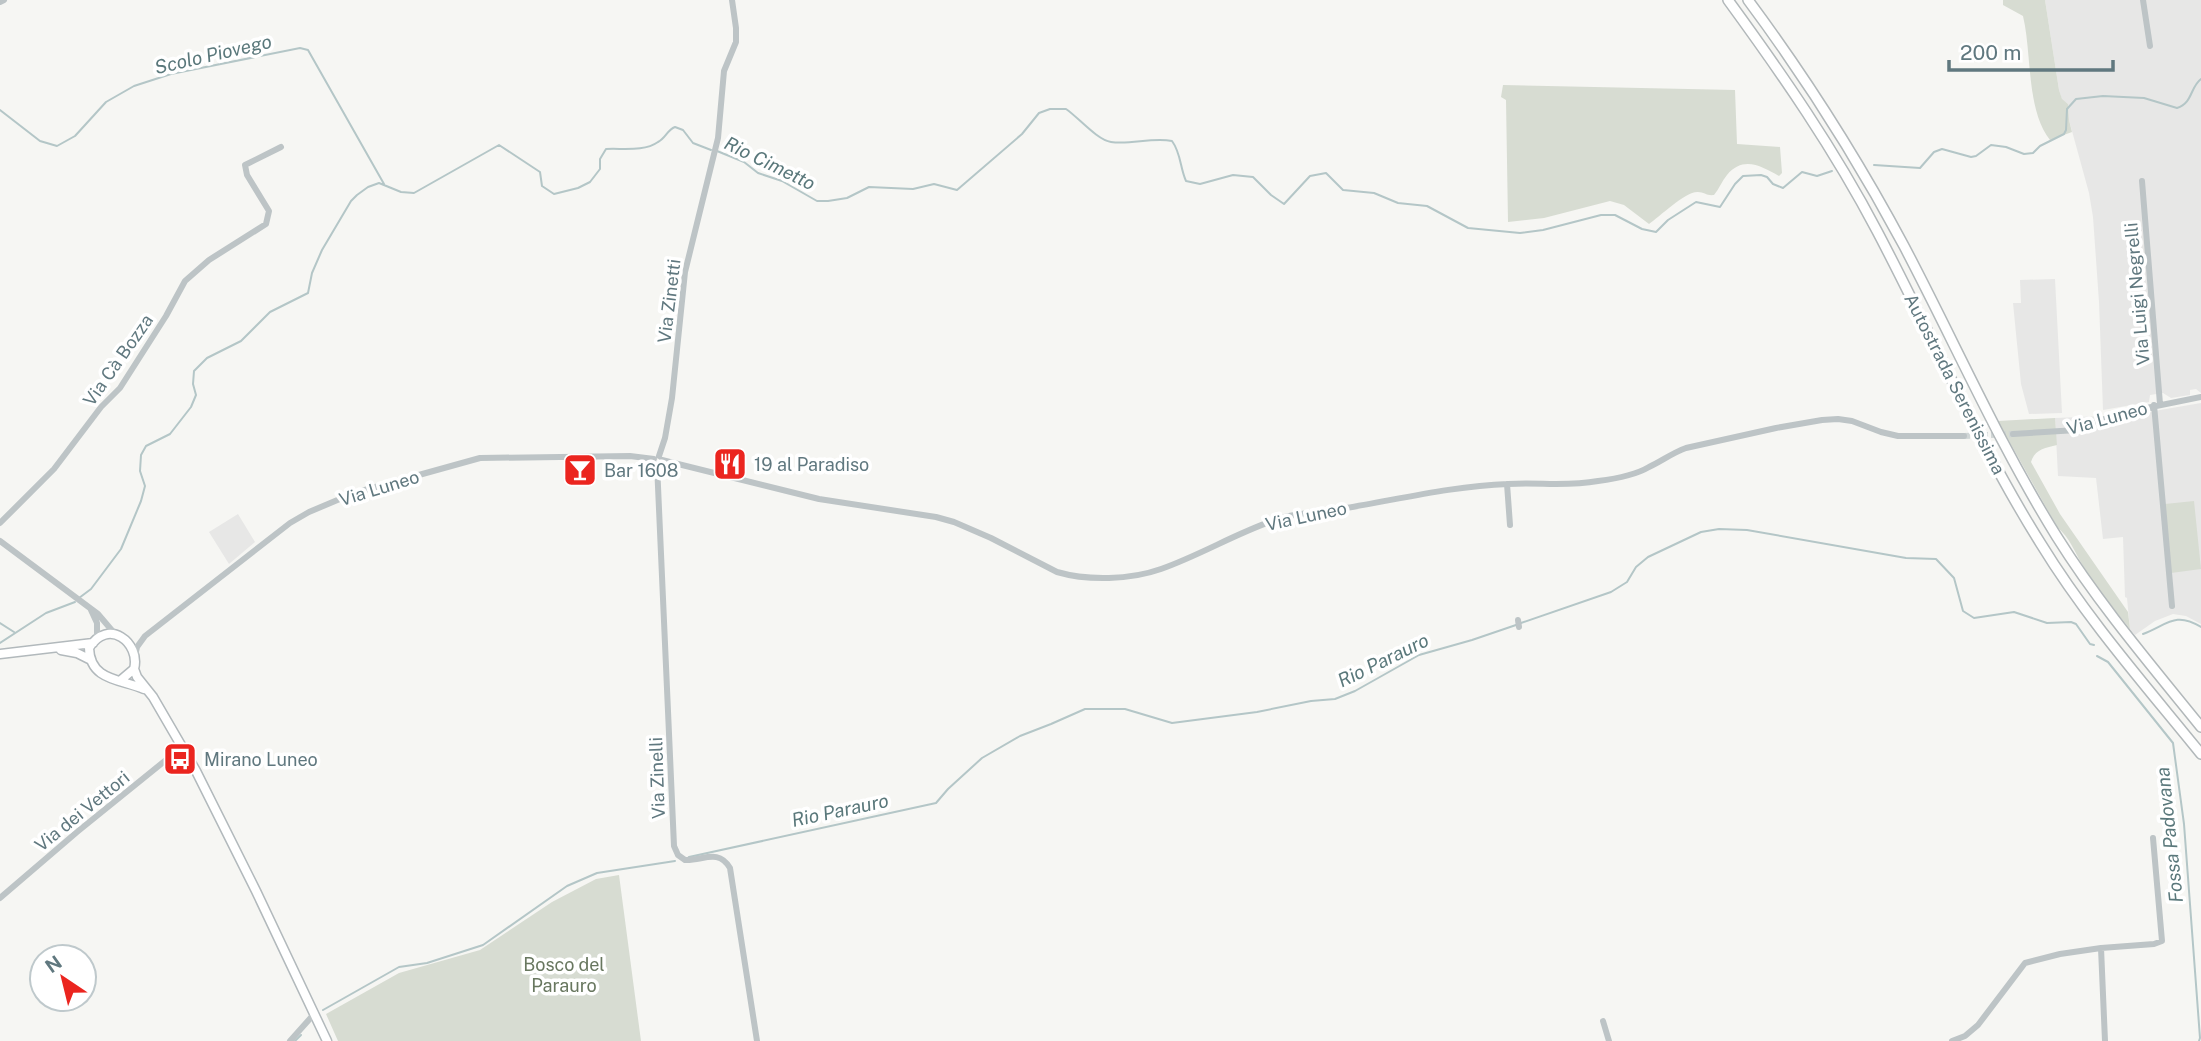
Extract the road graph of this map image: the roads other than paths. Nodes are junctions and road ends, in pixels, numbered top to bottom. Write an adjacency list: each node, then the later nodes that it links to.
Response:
1 (732, 0): 12 (street, Via Zinetti)
2 (1728, 0): 32 (highway, Autostrada Serenissima)
3 (1748, 0): 30 (highway, Autostrada Serenissima)
4 (2143, 0): 5 (street)
5 (2150, 46)
6 (281, 147): 14 (street, Via Cà Bozza)
7 (2142, 181): 9 (street, Via Luigi Negrelli)
8 (2201, 397): 9 (street, Via Luneo)
9 (2157, 405): 10 (street, Via Luneo); 17 (street, Via Luigi Negrelli)
10 (2013, 434)
11 (1964, 436): 13 (street, Via Luneo)
12 (658, 460): 13 (street, Via Luneo); 20 (street, Via Luneo); 40 (street, Via Zinelli)
13 (1507, 484): 15 (street)
14 (0, 523)
15 (1510, 525)
16 (0, 541): 18 (street)
17 (2172, 607)
18 (90, 608): 19 (street); 21 (street)
19 (115, 634): 21 (main road); 22 (main road)
20 (145, 636): 22 (street); 25 (street)
21 (95, 640): 23 (main road); 26 (main road)
22 (125, 641): 25 (main road)
23 (44, 649): 24 (main road); 26 (main road)
24 (0, 654)
25 (135, 656): 27 (main road)
26 (91, 660): 28 (main road)
27 (134, 669): 28 (main road); 29 (main road)
28 (121, 680): 29 (main road)
29 (146, 690): 31 (main road)
30 (2201, 727)
31 (182, 747): 34 (street, Via dei Vettori); 36 (main road)
32 (2201, 754)
33 (2153, 838): 35 (street)
34 (0, 898)
35 (2101, 948): 42 (street); 43 (street)
36 (315, 1013): 38 (street); 39 (main road)
37 (1603, 1021): 41 (street)
38 (290, 1041)
39 (327, 1041)
40 (757, 1041)
41 (1609, 1041)
42 (1952, 1041)
43 (2105, 1041)

